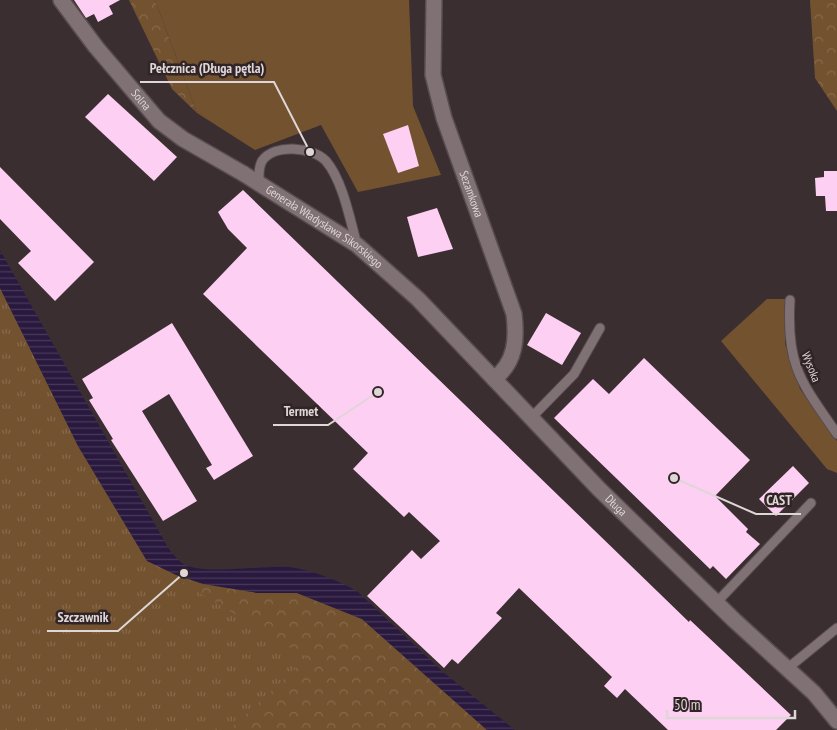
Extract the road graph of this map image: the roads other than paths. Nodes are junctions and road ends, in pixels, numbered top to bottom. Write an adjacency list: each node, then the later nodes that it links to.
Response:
1 (61, 0): 3 (street, Solna)
2 (434, 0): 9 (street, Sezamkowa)
3 (244, 174): 4 (street, Generała Władysława Sikorskiego)
4 (259, 184): 5 (street, Generała Władysława Sikorskiego); 5 (lane)
5 (357, 245): 6 (street, Generała Władysława Sikorskiego)
6 (402, 284): 9 (street, Długa)
7 (790, 300): 11 (lane, Wysoka)
8 (600, 328): 10 (lane)
9 (494, 379): 10 (street, Długa)
10 (531, 418): 13 (street, Długa)
11 (837, 434)
12 (811, 503): 13 (lane)
13 (716, 603): 15 (street, Długa)
14 (837, 628): 15 (lane)
15 (788, 668): 16 (street, Długa)
16 (837, 721)

